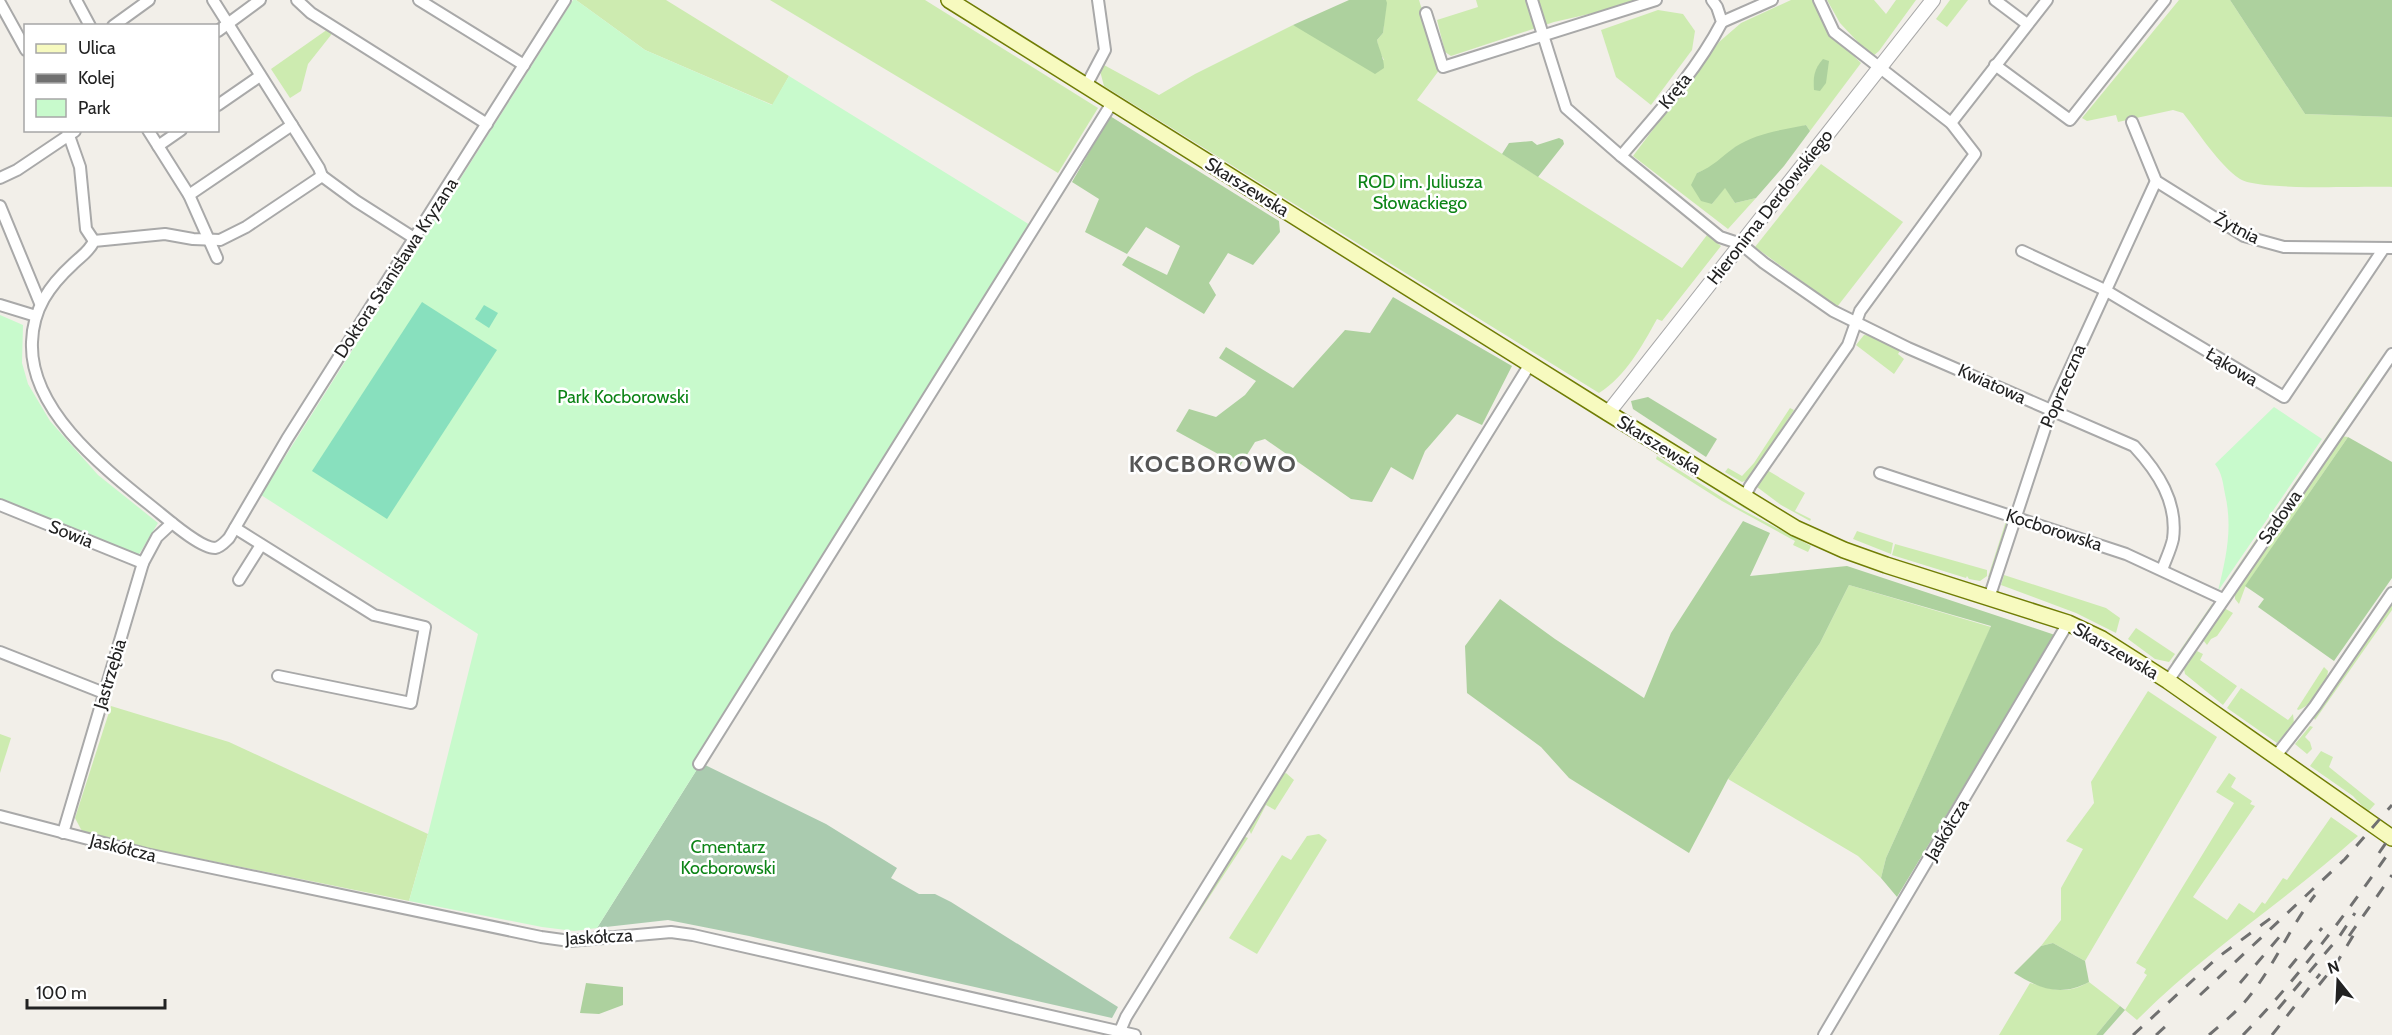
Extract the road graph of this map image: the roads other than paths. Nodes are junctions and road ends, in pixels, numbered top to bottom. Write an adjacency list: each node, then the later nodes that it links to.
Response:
1 (76, 0): 22 (street)
2 (149, 0): 23 (street)
3 (213, 0): 24 (street)
4 (260, 0): 24 (street)
5 (297, 0): 38 (street)
6 (419, 0): 29 (street)
7 (565, 0): 29 (street, Doktora Stanisława Kryzana)
8 (949, 0): 33 (main road, Skarszewska)
9 (1098, 0): 33 (street)
10 (1532, 0): 27 (street)
11 (1656, 0): 27 (street)
12 (1712, 0): 21 (street)
13 (1772, 0): 21 (street)
14 (1819, 0): 31 (street)
15 (1933, 0): 31 (street, Hieronima Derdowskiego)
16 (1995, 0): 25 (street)
17 (2047, 0): 25 (street)
18 (2165, 0): 30 (street)
19 (0, 3): 28 (street)
20 (1426, 13): 27 (street)
21 (1722, 22): 44 (street, Kręta)
22 (89, 24)
23 (116, 24)
24 (227, 24): 26 (street); 32 (street)
25 (2027, 24): 30 (street)
26 (219, 30)
27 (1542, 36): 44 (street)
28 (24, 46)
29 (524, 65): 38 (street, Doktora Stanisława Kryzana)
30 (1995, 65): 37 (street)
31 (1879, 69): 37 (street); 53 (street, Hieronima Derdowskiego)
32 (260, 76): 35 (street); 39 (street)
33 (1086, 86): 34 (main road, Skarszewska)
34 (1112, 102): 63 (main road, Skarszewska); 85 (street)
35 (219, 104)
36 (2132, 122): 47 (street)
37 (1951, 123): 61 (street)
38 (487, 124): 50 (street, Doktora Stanisława Kryzana)
39 (292, 125): 45 (street); 48 (street)
40 (70, 132): 46 (street); 51 (street)
41 (149, 132): 43 (street)
42 (178, 132): 43 (street)
43 (158, 146): 48 (street)
44 (1621, 156): 53 (street)
45 (322, 176): 50 (street); 52 (street)
46 (0, 178)
47 (2156, 181): 54 (street, Żytnia); 57 (street, Poprzeczna)
48 (189, 195): 52 (street)
49 (0, 206): 58 (street)
50 (414, 238): 71 (street, Doktora Stanisława Kryzana)
51 (94, 241): 52 (street); 58 (street)
52 (209, 241): 56 (street)
53 (1741, 244): 61 (street, Kwiatowa); 65 (street, Hieronima Derdowskiego)
54 (2388, 248): 57 (street, Łąkowa)
55 (2022, 251): 57 (street, Łąkowa)
56 (217, 258)
57 (2105, 290): 64 (street, Poprzeczna)
58 (40, 303): 60 (street)
59 (0, 305): 60 (street)
60 (36, 316): 70 (street)
61 (1856, 321): 64 (street, Kwiatowa); 67 (street)
62 (2392, 354): 78 (street, Sadowa)
63 (1530, 364): 65 (main road, Skarszewska); 89 (street)
64 (2051, 410): 69 (street, Poprzeczna); 74 (street, Kwiatowa)
65 (1608, 413): 67 (main road, Skarszewska)
66 (1880, 473): 69 (street, Kocborowska)
67 (1744, 498): 77 (main road, Skarszewska)
68 (0, 505): 73 (street, Sowia)
69 (2015, 517): 74 (street, Kocborowska); 77 (street, Poprzeczna)
70 (172, 523): 71 (street); 73 (street, Jastrzębia)
71 (232, 533): 72 (street)
72 (261, 545): 75 (street); 81 (street)
73 (143, 563): 83 (street, Jastrzębia)
74 (2162, 570): 78 (street, Kocborowska)
75 (239, 580)
76 (2392, 593): 84 (street)
77 (1989, 598): 79 (main road, Skarszewska)
78 (2223, 599): 82 (street, Sadowa)
79 (2068, 623): 82 (main road, Skarszewska); 91 (street, Jaskółcza)
80 (0, 652): 83 (street)
81 (278, 676)
82 (2168, 681): 84 (main road, Skarszewska)
83 (104, 693): 87 (street, Jastrzębia)
84 (2275, 757): 88 (main road, Skarszewska)
85 (699, 764)
86 (0, 816): 87 (street, Jaskółcza)
87 (63, 833): 89 (street, Jaskółcza)
88 (2392, 838)
89 (1120, 1031): 90 (street, Jaskółcza)
90 (1135, 1035)
91 (1824, 1035)

